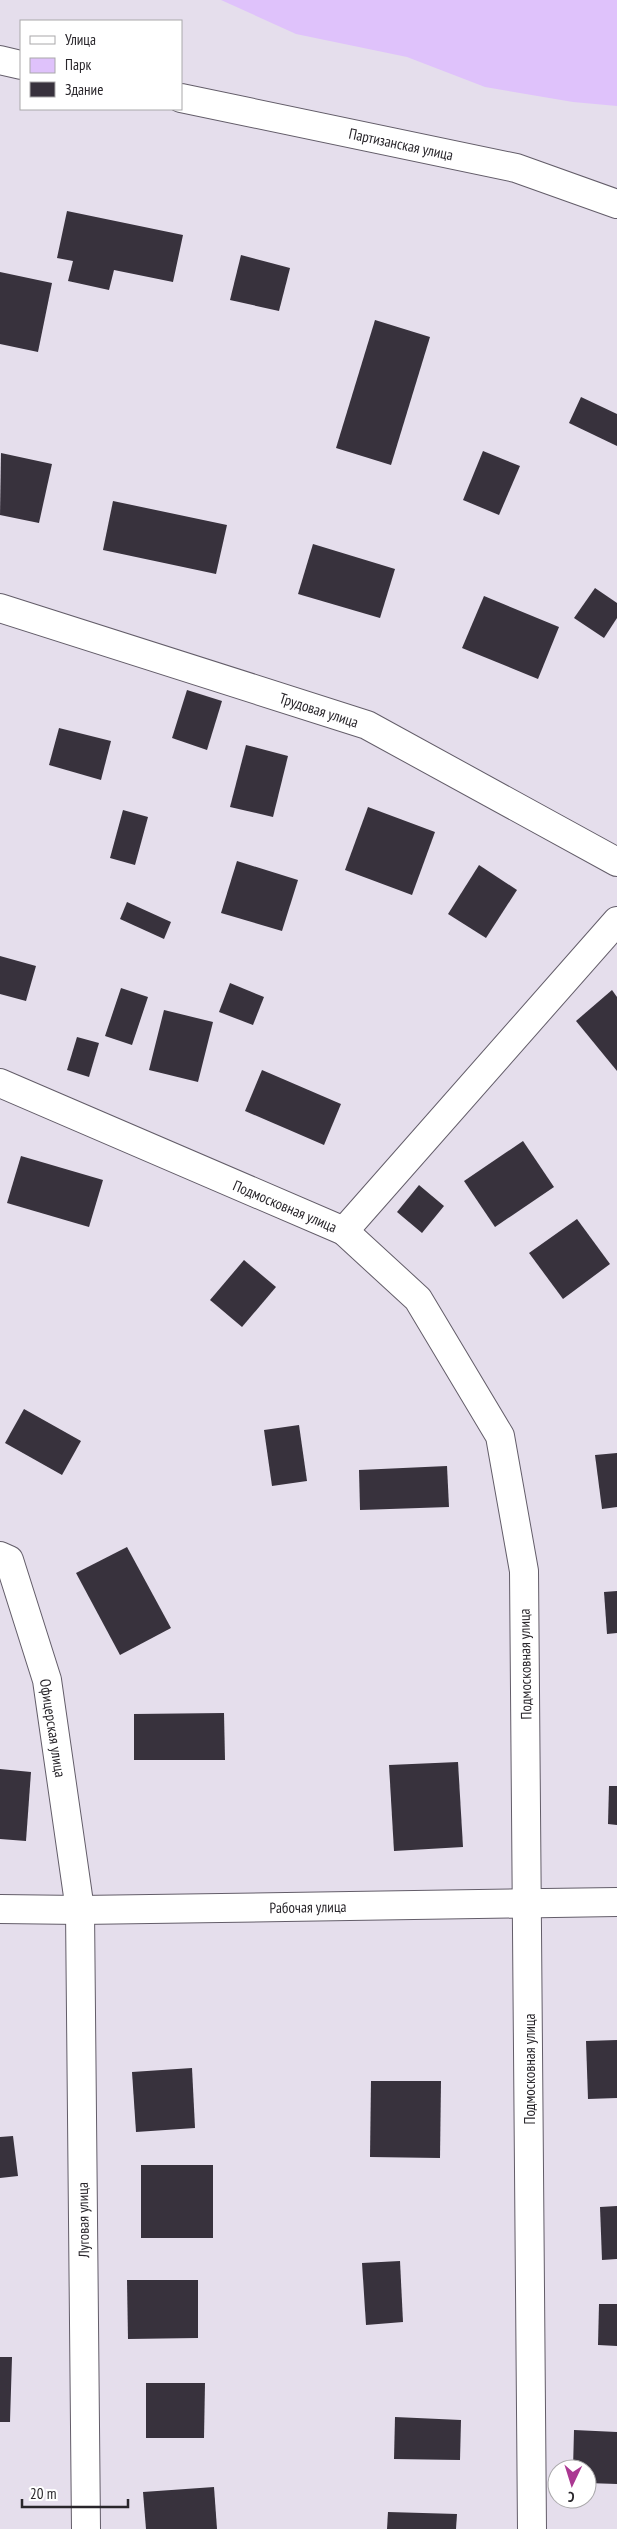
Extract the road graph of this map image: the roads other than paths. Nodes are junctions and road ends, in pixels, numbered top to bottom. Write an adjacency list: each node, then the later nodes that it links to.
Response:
1 (0, 60): 2 (street)
2 (20, 65)
3 (182, 98): 4 (street, Партизанская улица)
4 (617, 204)
5 (0, 608): 6 (street, Трудовая улица)
6 (617, 862)
7 (617, 921): 9 (street)
8 (0, 1083): 9 (street, Подмосковная улица)
9 (344, 1231): 12 (street, Подмосковная улица)
10 (0, 1556): 14 (street, Офицерская улица)
11 (617, 1902): 12 (street, Рабочая улица)
12 (528, 1904): 14 (street, Рабочая улица); 16 (street, Подмосковная улица)
13 (0, 1909): 14 (street, Рабочая улица)
14 (80, 1910): 15 (street, Луговая улица)
15 (86, 2529)
16 (532, 2529)

